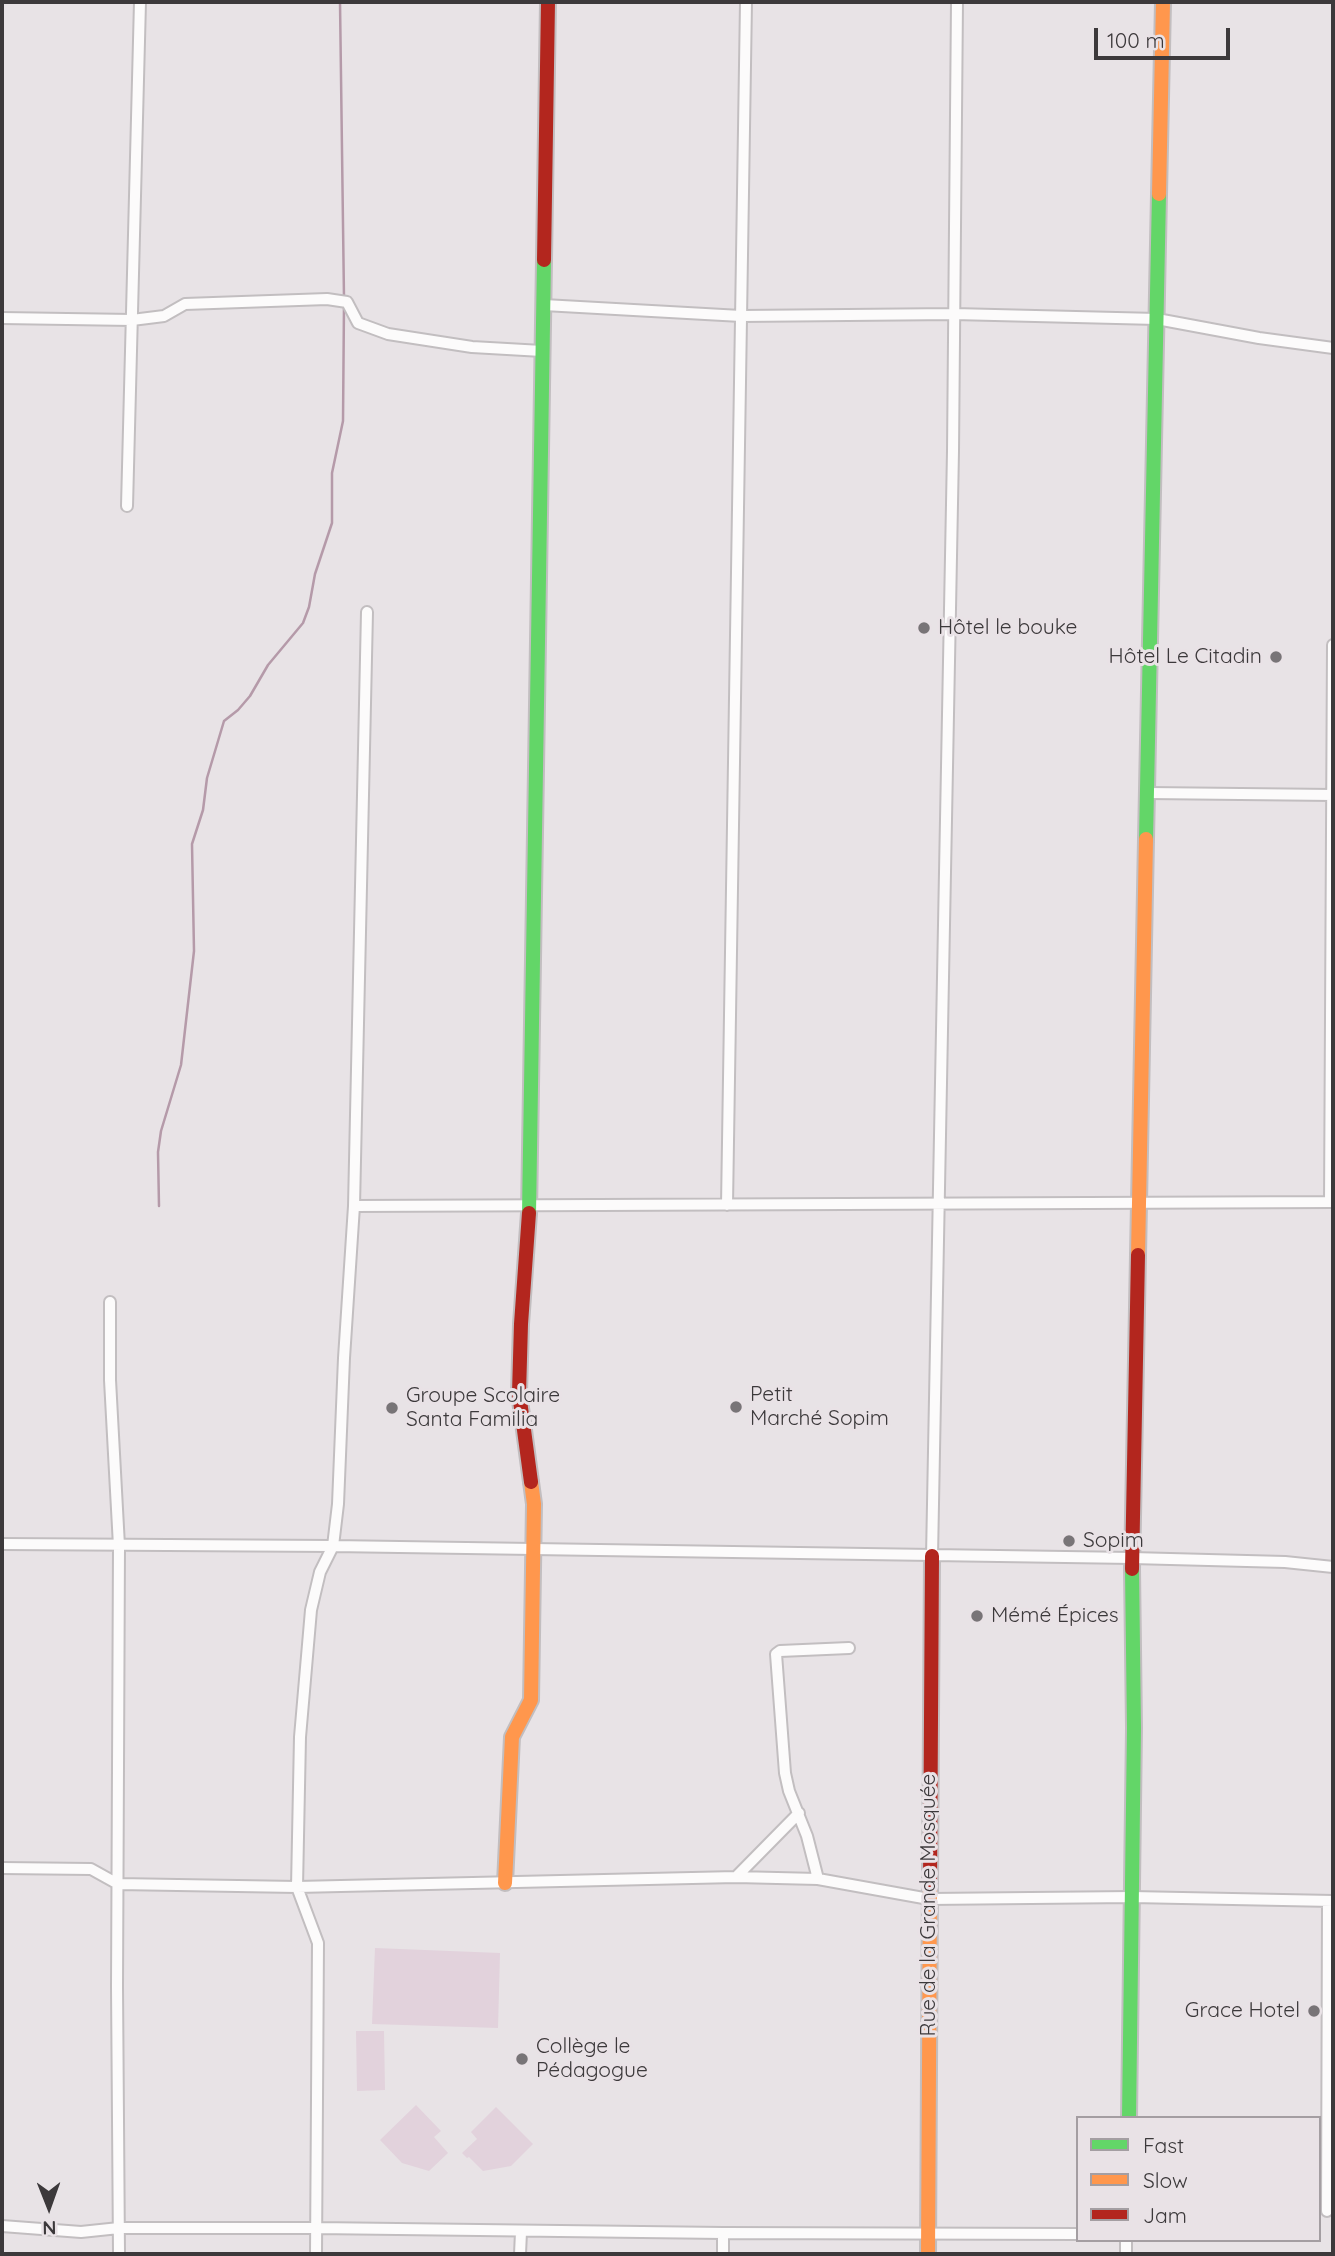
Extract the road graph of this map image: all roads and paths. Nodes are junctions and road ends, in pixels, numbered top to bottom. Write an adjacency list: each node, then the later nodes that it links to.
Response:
1 (140, 2): 11 (street)
2 (548, 2): 6 (street)
3 (746, 2): 8 (street)
4 (957, 2): 7 (street)
5 (1163, 2): 10 (street)
6 (544, 305): 8 (street); 13 (street)
7 (954, 314): 8 (street); 10 (street); 20 (street)
8 (741, 316): 23 (street)
9 (2, 318): 11 (street)
10 (1157, 319): 12 (street); 17 (street)
11 (132, 320): 13 (street); 14 (street)
12 (1333, 348)
13 (542, 351): 22 (street)
14 (127, 506)
15 (367, 612): 24 (street)
16 (1333, 645): 18 (street)
17 (1147, 793): 18 (street); 21 (street)
18 (1333, 795): 19 (street)
19 (1332, 1202): 21 (street)
20 (938, 1203): 21 (street); 23 (street); 30 (street)
21 (1139, 1203): 31 (street)
22 (530, 1205): 23 (street); 24 (street); 29 (street)
23 (727, 1205)
24 (354, 1206): 28 (street)
25 (110, 1302): 27 (street)
26 (2, 1544): 27 (street)
27 (119, 1546): 28 (street); 39 (street)
28 (333, 1546): 29 (street); 40 (street)
29 (534, 1551): 30 (street); 38 (street)
30 (932, 1556): 31 (street); 42 (street, Rue de la Grande Mosquée)
31 (1132, 1558): 32 (street); 41 (street)
32 (1333, 1566)
33 (849, 1648): 34 (street)
34 (799, 1813): 36 (street); 37 (street)
35 (2, 1868): 39 (street)
36 (736, 1877): 37 (street); 38 (street)
37 (818, 1879): 42 (street)
38 (505, 1883): 40 (street)
39 (118, 1884): 40 (street); 47 (street)
40 (297, 1887): 48 (street)
41 (1132, 1896): 42 (street); 43 (street); 44 (street)
42 (929, 1899): 50 (street, Rue de la Grande Mosquée)
43 (1331, 1901): 45 (street)
44 (1129, 2116)
45 (1326, 2212)
46 (2, 2226): 47 (street)
47 (119, 2228): 48 (street); 53 (street)
48 (316, 2228): 49 (street); 54 (street)
49 (521, 2232): 51 (street); 55 (street)
50 (928, 2233): 51 (street); 52 (street); 57 (street, Rue de la Grande Mosquée)
51 (723, 2234): 56 (street)
52 (1076, 2234)
53 (119, 2254)
54 (316, 2254)
55 (520, 2254)
56 (723, 2254)
57 (928, 2254)

